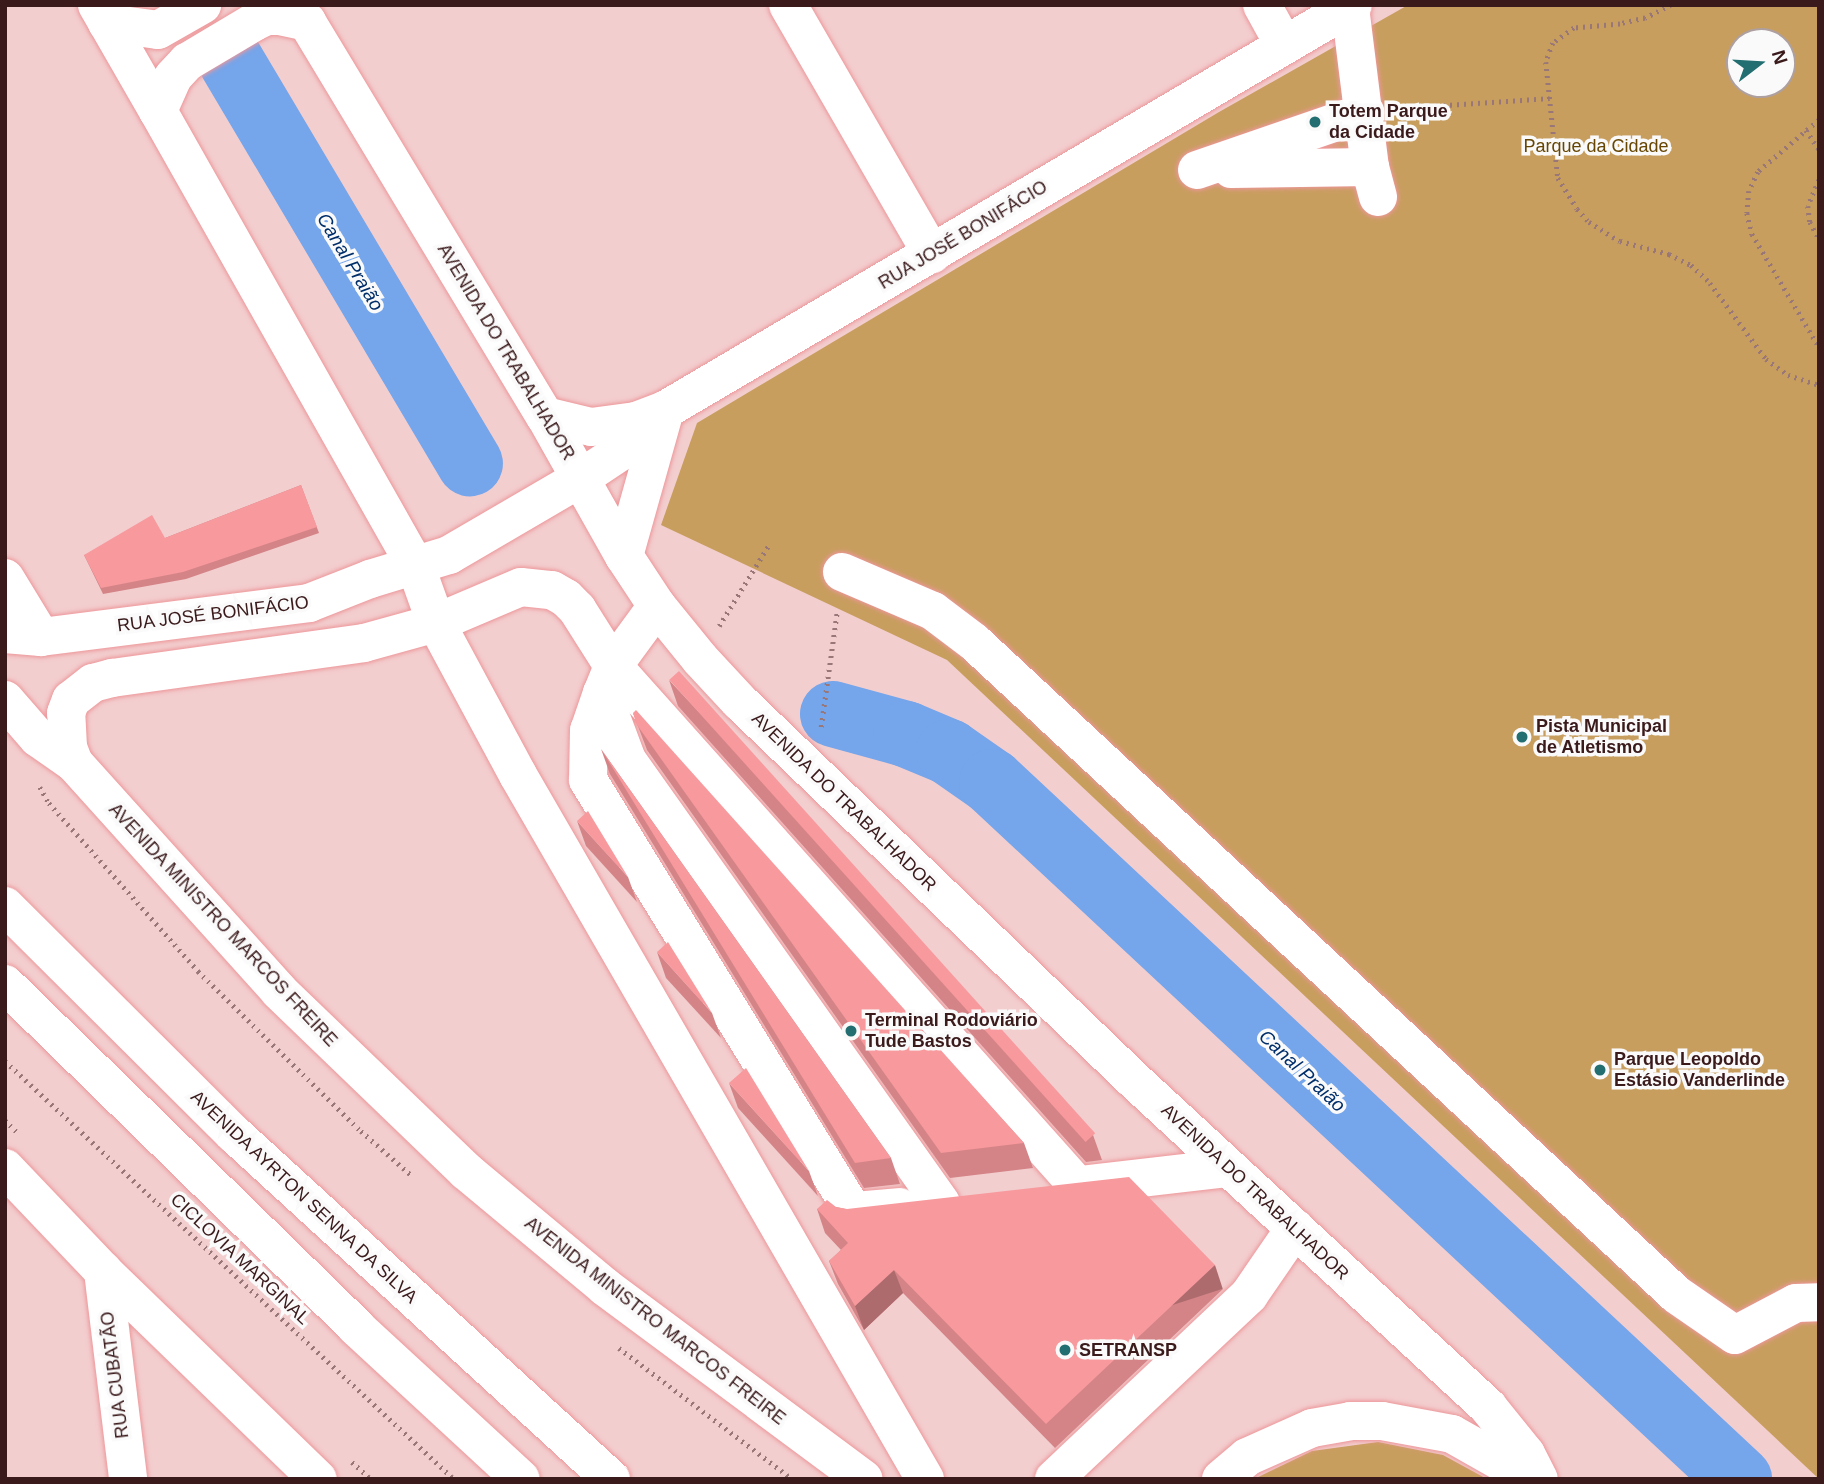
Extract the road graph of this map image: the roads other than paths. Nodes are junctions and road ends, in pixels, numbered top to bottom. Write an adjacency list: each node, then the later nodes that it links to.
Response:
1 (202, 5): 6 (main road)
2 (788, 5): 10 (main road)
3 (1262, 5): 7 (main road)
4 (1352, 6): 7 (main road, RUA JOSÉ BONIFÁCIO); 9 (main road)
5 (302, 13): 8 (main road); 12 (main road, AVENIDA DO TRABALHADOR)
6 (102, 14): 8 (main road)
7 (1284, 45): 10 (main road, RUA JOSÉ BONIFÁCIO)
8 (158, 111): 15 (main road)
9 (1365, 112): 9 (main road)
10 (932, 254): 11 (main road, RUA JOSÉ BONIFÁCIO)
11 (665, 410): 12 (main road); 13 (main road, RUA JOSÉ BONIFÁCIO); 14 (main road)
12 (545, 416): 13 (main road, AVENIDA DO TRABALHADOR)
13 (581, 478): 14 (main road, AVENIDA DO TRABALHADOR); 15 (main road, RUA JOSÉ BONIFÁCIO)
14 (624, 556): 18 (main road, AVENIDA DO TRABALHADOR)
15 (416, 567): 19 (main road); 20 (main road, RUA JOSÉ BONIFÁCIO)
16 (842, 572): 36 (main road)
17 (5, 578): 21 (main road)
18 (657, 606): 22 (main road); 29 (main road, AVENIDA DO TRABALHADOR)
19 (436, 623): 22 (main road); 23 (main road); 42 (main road)
20 (91, 630): 21 (main road, RUA JOSÉ BONIFÁCIO); 23 (main road)
21 (23, 636)
22 (607, 679): 30 (main road); 33 (main road); 33 (main road)
23 (79, 692): 25 (main road)
24 (5, 700): 25 (main road, AVENIDA MINISTRO MARCOS FREIRE)
25 (74, 763): 41 (main road, AVENIDA MINISTRO MARCOS FREIRE)
26 (5, 906): 40 (main road, AVENIDA AYRTON SENNA DA SILVA)
27 (5, 984): 39 (main road)
28 (5, 1168): 35 (main road)
29 (1227, 1168): 30 (main road); 34 (main road, AVENIDA DO TRABALHADOR)
30 (1078, 1186): 31 (main road)
31 (1037, 1191)
32 (982, 1198): 33 (main road)
33 (941, 1203)
34 (1294, 1228): 43 (main road); 46 (main road, AVENIDA DO TRABALHADOR)
35 (103, 1271): 37 (main road, RUA CUBATÃO); 38 (main road)
36 (1819, 1302)
37 (128, 1479)
38 (318, 1479)
39 (521, 1479)
40 (611, 1479)
41 (864, 1479)
42 (925, 1479)
43 (1054, 1479)
44 (1222, 1479): 45 (main road)
45 (1524, 1479)
46 (1539, 1479)

